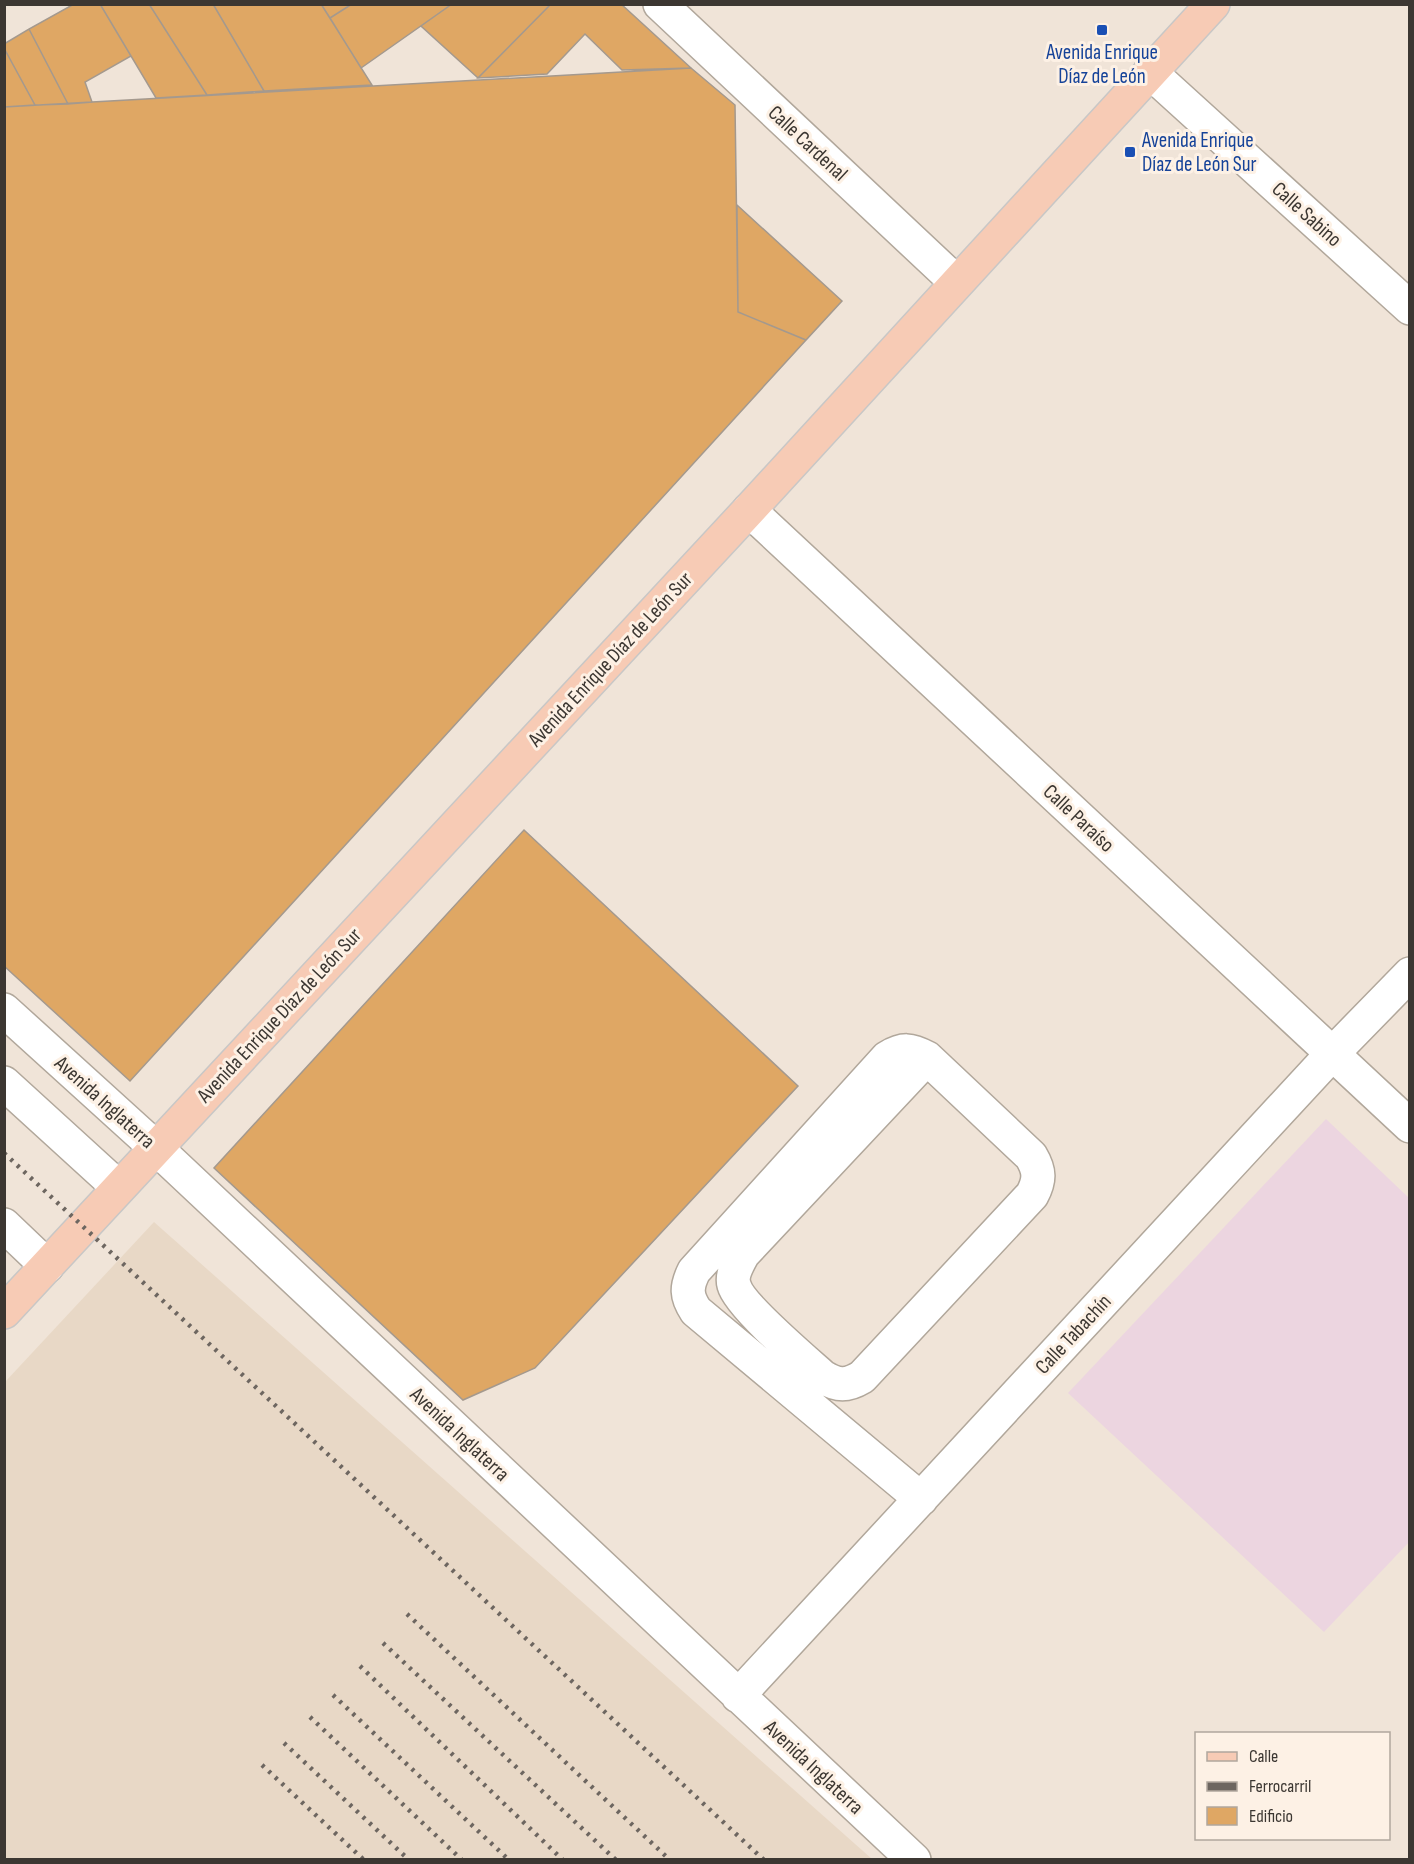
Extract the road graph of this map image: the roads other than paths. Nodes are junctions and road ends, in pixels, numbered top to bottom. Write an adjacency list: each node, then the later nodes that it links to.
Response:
1 (660, 4): 4 (street, Calle Cardenal)
2 (1213, 4): 3 (main road, Avenida Enrique Díaz de León Sur)
3 (1150, 72): 4 (main road, Avenida Enrique Díaz de León Sur); 5 (street, Calle Sabino)
4 (956, 282): 6 (main road, Avenida Enrique Díaz de León Sur)
5 (1410, 308)
6 (749, 510): 9 (street, Calle Paraíso); 13 (main road, Avenida Enrique Díaz de León Sur)
7 (1410, 974): 9 (street, Calle Tabachín)
8 (4, 1010): 13 (street, Avenida Inglaterra)
9 (1332, 1054): 12 (street, Calle Paraíso); 18 (street, Calle Tabachín)
10 (927, 1058): 10 (street); 18 (street)
11 (4, 1083): 14 (street)
12 (1410, 1126)
13 (155, 1147): 14 (main road, Avenida Enrique Díaz de León Sur); 19 (street, Avenida Inglaterra)
14 (118, 1187): 16 (main road, Avenida Enrique Díaz de León Sur)
15 (4, 1225): 16 (street)
16 (47, 1266): 17 (main road, Avenida Enrique Díaz de León Sur)
17 (4, 1312)
18 (921, 1499): 19 (street, Calle Tabachín)
19 (738, 1696): 20 (street, Avenida Inglaterra)
20 (914, 1860)

